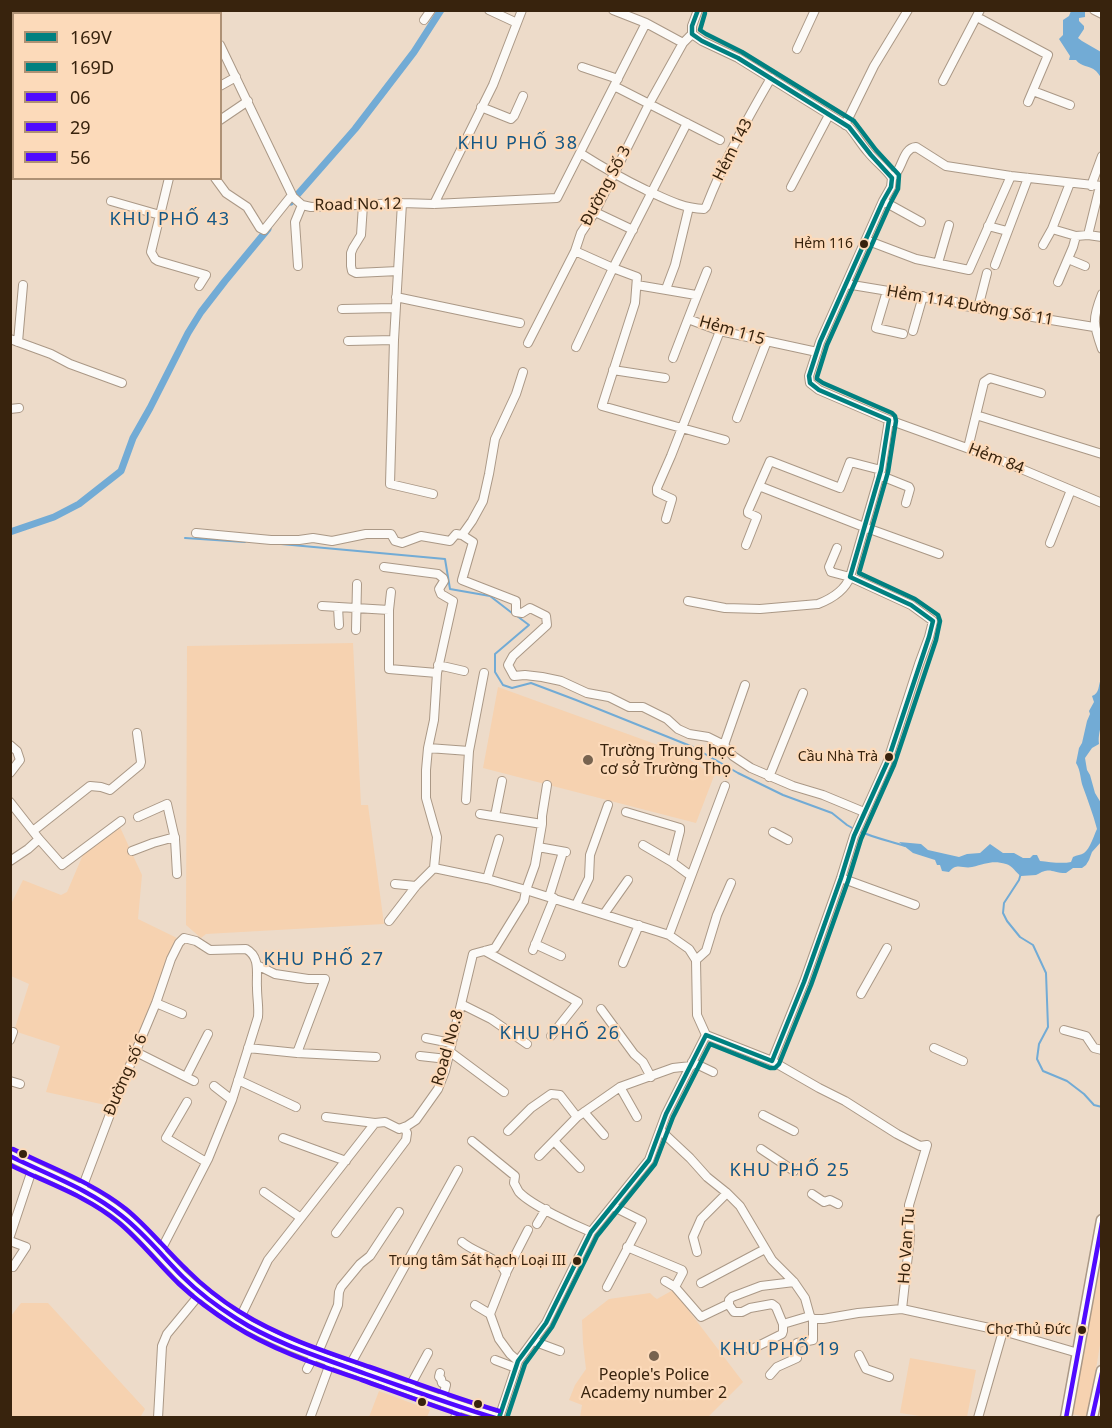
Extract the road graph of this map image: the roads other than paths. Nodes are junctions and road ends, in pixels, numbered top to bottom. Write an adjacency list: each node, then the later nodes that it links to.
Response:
1 (430, 10): 11 (street)
2 (489, 10): 12 (street)
3 (522, 10): 12 (street)
4 (613, 10): 13 (street)
5 (698, 10): 14 (street)
6 (815, 10): 16 (street)
7 (908, 10): 34 (street)
8 (1094, 10): 10 (street)
9 (978, 14): 21 (street); 24 (street)
10 (1101, 14)
11 (424, 20)
12 (518, 23): 30 (street)
13 (646, 23): 15 (street); 22 (street)
14 (692, 34): 15 (street, Đường Số 3); 20 (street)
15 (683, 43): 28 (street, Đường Số 3)
16 (797, 49)
17 (223, 56): 19 (street, Road No.12)
18 (582, 68): 22 (street)
19 (236, 77): 23 (street); 26 (street, Road No.12)
20 (771, 78): 31 (street); 55 (street, Hẻm 143)
21 (943, 81)
22 (616, 82): 28 (street); 36 (street)
23 (222, 85)
24 (1033, 91): 27 (street); 29 (street)
25 (523, 96): 30 (street)
26 (248, 101): 32 (street); 48 (street, Road No.12)
27 (1028, 102)
28 (649, 104): 33 (street); 38 (street, Đường Số 3)
29 (1070, 105)
30 (482, 107): 52 (street)
31 (829, 115): 34 (street); 46 (street)
32 (222, 119)
33 (687, 123): 35 (street); 47 (street)
34 (845, 124): 40 (street)
35 (720, 140)
36 (580, 153): 38 (street); 52 (street, Road No.12)
37 (1101, 156): 45 (street)
38 (614, 174): 47 (street); 56 (street, Đường Số 3)
39 (1011, 176): 40 (street); 41 (street); 60 (street)
40 (892, 178): 50 (street)
41 (1028, 178): 44 (street); 63 (street)
42 (168, 180): 57 (street)
43 (216, 180): 48 (street)
44 (1070, 183): 45 (street); 62 (street)
45 (1097, 186): 64 (street)
46 (791, 187)
47 (652, 192): 55 (street); 61 (street)
48 (293, 196): 53 (street, Road No.12)
49 (111, 201): 57 (street)
50 (883, 201): 58 (street); 67 (street)
51 (402, 203): 52 (street, Road No.12); 54 (street, Road No.12); 76 (street)
52 (434, 204)
53 (302, 205): 54 (street, Road No.12); 73 (street)
54 (363, 205): 76 (street)
55 (689, 207): 84 (street)
56 (595, 212): 61 (street); 69 (street, Đường Số 3)
57 (160, 215): 82 (street)
58 (921, 222)
59 (949, 225): 71 (street)
60 (988, 226): 63 (street); 71 (street)
61 (633, 230): 75 (street)
62 (1052, 230): 65 (street); 68 (street)
63 (1007, 231): 72 (street)
64 (1088, 235): 65 (street); 66 (street)
65 (1076, 236): 70 (street)
66 (1101, 237)
67 (866, 240): 71 (street); 80 (street)
68 (1043, 245)
69 (575, 251): 75 (street); 103 (street, Đường Số 3)
70 (1068, 259): 74 (street); 79 (street)
71 (938, 263)
72 (995, 265)
73 (298, 266)
74 (1085, 266)
75 (613, 268): 83 (street); 104 (street)
76 (398, 271): 89 (street)
77 (707, 271): 87 (street)
78 (987, 273): 91 (street)
79 (1058, 282)
80 (846, 284): 85 (street, Hẻm 114 Đường Số 11); 106 (street)
81 (23, 285): 100 (street)
82 (200, 285)
83 (637, 285): 84 (street); 108 (street)
84 (666, 290): 87 (street)
85 (887, 291): 88 (street, Hẻm 114 Đường Số 11); 98 (street)
86 (1101, 294): 95 (street)
87 (697, 296): 93 (street)
88 (923, 296): 91 (street, Hẻm 114 Đường Số 11); 97 (street)
89 (396, 297): 90 (street); 94 (street)
90 (396, 308): 92 (street); 99 (street)
91 (978, 308): 95 (street, Hẻm 114 Đường Số 11)
92 (342, 309)
93 (688, 319): 96 (street, Hẻm 115); 107 (street, Hẻm 115)
94 (520, 323)
95 (1094, 327): 105 (street)
96 (720, 331): 102 (street, Hẻm 115); 116 (street)
97 (913, 331)
98 (903, 334)
99 (394, 340): 101 (street); 123 (street)
100 (14, 341): 111 (street)
101 (348, 341)
102 (767, 341): 106 (street, Hẻm 115); 114 (street)
103 (528, 343)
104 (576, 347)
105 (1101, 349)
106 (817, 352): 115 (street, Hẻm 84)
107 (673, 358)
108 (613, 370): 110 (street); 116 (street)
109 (523, 372): 129 (street)
110 (665, 378)
111 (122, 382)
112 (1041, 393): 113 (street)
113 (976, 415): 118 (street); 119 (street)
114 (737, 418)
115 (889, 420): 118 (street, Hẻm 84); 120 (street)
116 (682, 428): 117 (street); 126 (street)
117 (725, 440)
118 (968, 448): 122 (street, Hẻm 84)
119 (1101, 454)
120 (880, 473): 121 (street); 125 (street); 127 (street)
121 (759, 486): 127 (street); 131 (street)
122 (1071, 490): 124 (street, Hẻm 84); 130 (street)
123 (433, 494)
124 (1101, 502)
125 (906, 503)
126 (666, 519)
127 (864, 527): 133 (street); 135 (street)
128 (196, 533): 129 (street)
129 (462, 535): 151 (street)
130 (1050, 543)
131 (746, 545)
132 (837, 548): 135 (street)
133 (939, 554)
134 (384, 567): 145 (street)
135 (850, 577): 138 (street); 164 (street)
136 (357, 584): 141 (street)
137 (391, 592): 142 (street)
138 (688, 601)
139 (322, 606): 140 (street)
140 (338, 607): 141 (street); 143 (street)
141 (357, 608): 142 (street); 144 (street)
142 (389, 610): 145 (street)
143 (339, 625)
144 (356, 630)
145 (438, 669): 146 (street); 153 (street)
146 (465, 671)
147 (484, 673): 154 (street)
148 (745, 685): 151 (street)
149 (803, 693): 156 (street)
150 (137, 733): 170 (street)
151 (724, 744): 156 (street)
152 (10, 745): 155 (street)
153 (428, 748): 154 (street); 181 (street)
154 (469, 752): 160 (street)
155 (10, 773)
156 (769, 777): 164 (street)
157 (501, 781): 166 (street)
158 (547, 785): 169 (street, Road No.8)
159 (725, 786): 183 (street)
160 (466, 800)
161 (10, 802): 170 (street)
162 (608, 805): 192 (street)
163 (626, 812): 180 (street)
164 (864, 813): 184 (street)
165 (480, 814): 166 (street)
166 (495, 816): 169 (street)
167 (138, 817): 172 (street)
168 (121, 821): 173 (street)
169 (542, 825): 177 (street, Road No.8)
170 (33, 831): 173 (street)
171 (772, 832): 175 (street)
172 (175, 837): 178 (street); 182 (street)
173 (39, 839): 179 (street)
174 (499, 839): 185 (street)
175 (788, 840)
176 (643, 845): 180 (street)
177 (538, 847): 190 (street, Road No.8); 191 (street)
178 (132, 851)
179 (10, 861)
180 (672, 862): 183 (street)
181 (434, 868): 185 (street); 189 (street)
182 (177, 874)
183 (691, 876): 197 (street)
184 (841, 878): 193 (street); 223 (street)
185 (487, 879): 190 (street)
186 (628, 879): 194 (street)
187 (395, 884): 189 (street)
188 (731, 884): 201 (street)
189 (416, 886): 195 (street)
190 (526, 890): 191 (street); 199 (street, Road No.8)
191 (551, 898): 192 (street); 200 (street)
192 (576, 905): 194 (street)
193 (915, 906)
194 (604, 914): 196 (street)
195 (389, 921)
196 (639, 926): 197 (street); 202 (street)
197 (669, 935): 201 (street)
198 (887, 948): 204 (street)
199 (484, 951): 206 (street, Road No.8); 212 (street)
200 (561, 956)
201 (696, 960): 211 (street)
202 (623, 963)
203 (257, 965): 205 (street, Đường số 6); 215 (street); 220 (street)
204 (861, 994)
205 (156, 1003): 208 (street); 219 (street, Đường số 6)
206 (461, 1004): 214 (street); 218 (street, Road No.8)
207 (601, 1009): 227 (street)
208 (182, 1014)
209 (1064, 1030): 217 (street)
210 (208, 1034): 219 (street)
211 (706, 1035): 223 (street, Ho Van Tu); 225 (street)
212 (551, 1036)
213 (426, 1038): 218 (street)
214 (527, 1044)
215 (248, 1048): 220 (street); 228 (street)
216 (934, 1048): 224 (street)
217 (1101, 1050)
218 (449, 1051): 221 (street); 233 (street); 242 (street, Road No.8)
219 (136, 1052): 259 (street, Đường số 6)
220 (297, 1053): 222 (street)
221 (420, 1056)
222 (376, 1057)
223 (772, 1061): 290 (street, Ho Van Tu)
224 (963, 1061)
225 (691, 1064): 226 (street); 227 (street); 243 (street)
226 (713, 1072)
227 (651, 1077): 232 (street)
228 (238, 1080): 234 (street); 236 (street)
229 (10, 1082): 230 (street)
230 (20, 1084)
231 (213, 1086): 234 (street)
232 (620, 1087): 237 (street); 240 (street)
233 (504, 1092)
234 (232, 1100): 254 (street)
235 (187, 1102): 254 (street)
236 (296, 1107)
237 (581, 1115): 244 (street); 246 (street); 249 (street)
238 (764, 1115): 245 (street)
239 (326, 1117): 241 (street)
240 (637, 1117)
241 (375, 1123): 242 (street); 253 (street)
242 (405, 1127): 272 (street)
243 (660, 1130): 261 (street); 264 (street)
244 (508, 1131)
245 (794, 1131)
246 (604, 1134)
247 (284, 1138): 253 (street)
248 (472, 1141): 265 (street)
249 (554, 1142): 252 (street); 256 (street)
250 (761, 1149): 258 (street)
251 (10, 1156): 255 (main road)
252 (539, 1156)
253 (346, 1161): 267 (street)
254 (206, 1162): 278 (street)
255 (33, 1167): 259 (main road); 273 (street)
256 (580, 1168)
257 (458, 1170): 306 (street)
258 (794, 1171)
259 (81, 1191): 278 (main road)
260 (264, 1192): 267 (street)
261 (727, 1193): 277 (street); 279 (street)
262 (812, 1194): 263 (street)
263 (838, 1204)
264 (612, 1206): 271 (street); 276 (street)
265 (546, 1209): 269 (street); 271 (street)
266 (399, 1212): 301 (street)
267 (301, 1218): 293 (street)
268 (1101, 1220): 300 (main road)
269 (537, 1224)
270 (528, 1230): 281 (street)
271 (591, 1232): 296 (street)
272 (336, 1233)
273 (10, 1236)
274 (10, 1240): 280 (street)
275 (462, 1242): 281 (street)
276 (627, 1247): 285 (street); 286 (street)
277 (765, 1249): 283 (street); 284 (street)
278 (160, 1252): 287 (main road)
279 (697, 1252)
280 (14, 1267)
281 (506, 1274): 291 (street)
282 (665, 1281): 286 (street)
283 (794, 1282): 289 (street); 292 (street)
284 (701, 1283)
285 (607, 1287)
286 (675, 1287): 289 (street)
287 (200, 1294): 293 (main road); 315 (street)
288 (475, 1305): 291 (street)
289 (729, 1305): 294 (street)
290 (902, 1309): 292 (street); 295 (street)
291 (490, 1314): 305 (street)
292 (812, 1318): 294 (street); 310 (street)
293 (239, 1320): 301 (main road)
294 (783, 1324): 297 (street)
295 (1003, 1331): 300 (street); 318 (street)
296 (533, 1341): 298 (street); 305 (street)
297 (750, 1350)
298 (560, 1351)
299 (428, 1353): 312 (street)
300 (1078, 1353): 319 (main road)
301 (316, 1355): 304 (main road); 307 (street)
302 (859, 1355): 311 (street)
303 (495, 1360): 305 (street)
304 (331, 1361): 306 (main road); 316 (street)
305 (517, 1364): 317 (street)
306 (349, 1367): 312 (main road)
307 (307, 1369)
308 (1101, 1371): 320 (main road)
309 (440, 1374): 313 (street)
310 (770, 1376)
311 (889, 1377)
312 (409, 1388): 313 (main road)
313 (442, 1401): 314 (main road)
314 (457, 1412): 317 (main road)
315 (158, 1418)
316 (310, 1418)
317 (498, 1418)
318 (978, 1418)
319 (1066, 1418)
320 (1092, 1418)

